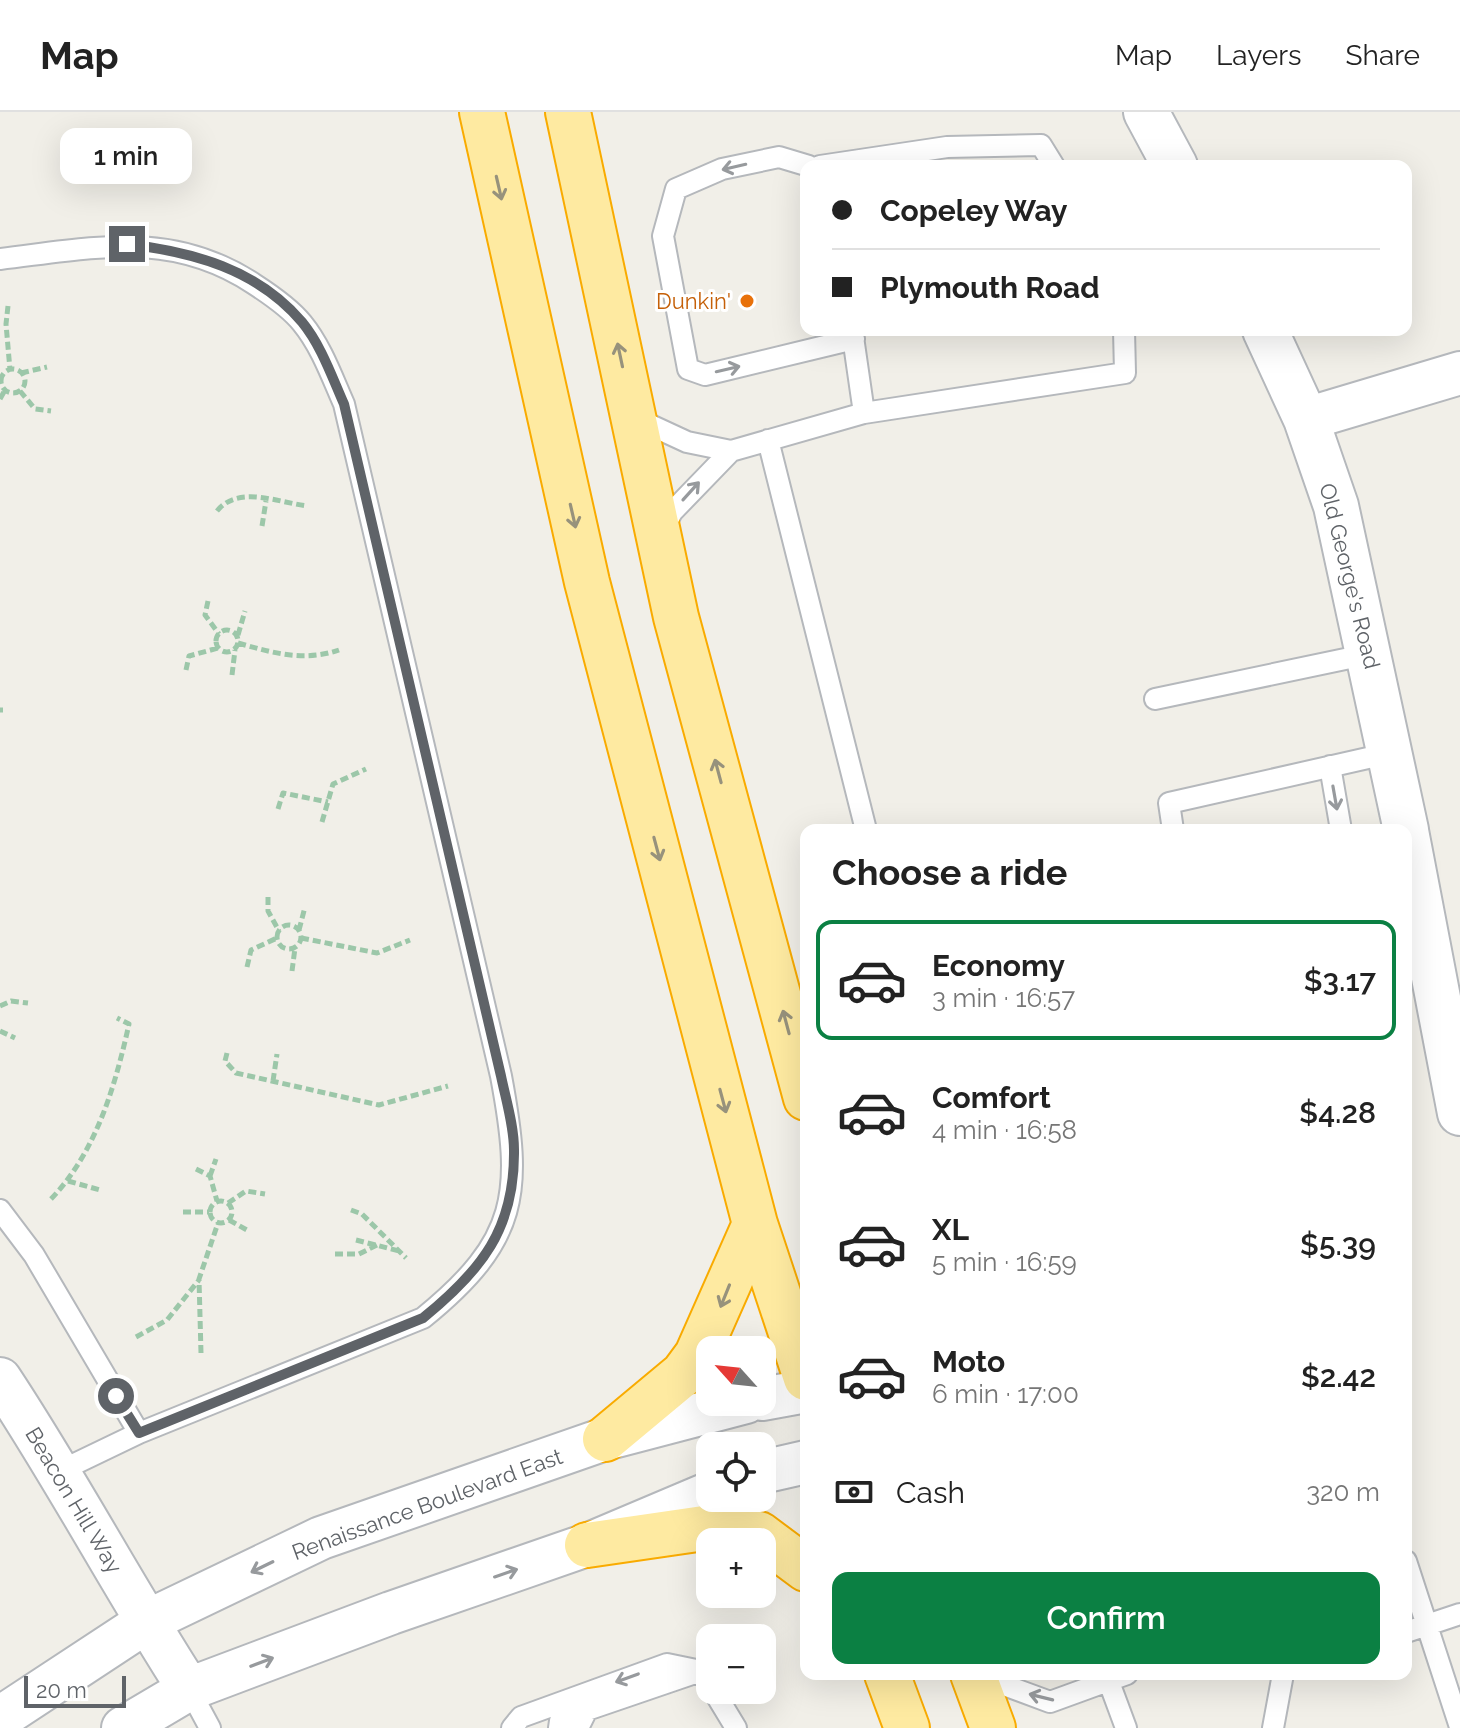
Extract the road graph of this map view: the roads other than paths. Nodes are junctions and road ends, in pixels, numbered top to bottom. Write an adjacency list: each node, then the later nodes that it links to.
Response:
1 (482, 112): 33 (highway, one-way to 33)
2 (568, 112): 15 (highway, one-way to 2)
3 (1146, 112): 6 (street)
4 (860, 160): 5 (lane)
5 (1050, 160)
6 (1172, 160)
7 (800, 163): 9 (lane, one-way to 9)
8 (0, 259): 39 (lane)
9 (849, 336)
10 (853, 336): 14 (lane)
11 (1124, 336): 14 (lane)
12 (1268, 336): 16 (street, Old George's Road)
13 (1460, 373): 16 (street)
14 (864, 413): 17 (lane)
15 (633, 417): 18 (lane); 19 (highway)
16 (1306, 419): 20 (street, Old George's Road)
17 (768, 440): 18 (lane); 24 (lane)
18 (731, 451): 19 (lane, one-way to 18)
19 (659, 537): 30 (highway, one-way to 19)
20 (1369, 654): 21 (lane); 22 (street, Old George's Road)
21 (1155, 699)
22 (1390, 753): 23 (lane); 27 (street, Old George's Road)
23 (1330, 766): 25 (lane); 26 (lane, one-way to 26)
24 (864, 824)
25 (1172, 824)
26 (1340, 824)
27 (1405, 824)
28 (1412, 892): 29 (street, Old George's Road)
29 (1416, 932): 31 (street, Old George's Road)
30 (800, 1076)
31 (1460, 1113)
32 (0, 1210): 39 (lane)
33 (755, 1224): 34 (highway); 40 (highway, one-way to 40)
34 (800, 1360)
35 (0, 1379): 43 (street, Beacon Hill Way)
36 (800, 1392): 37 (street)
37 (776, 1396)
38 (696, 1415): 40 (street, Renaissance Boulevard East)
39 (139, 1433): 43 (lane)
40 (605, 1439): 49 (street, Renaissance Boulevard East, one-way to 49)
41 (800, 1463): 42 (street)
42 (776, 1469)
43 (60, 1471): 49 (street, Beacon Hill Way)
44 (696, 1499): 45 (street)
45 (587, 1545): 46 (highway); 60 (street, one-way to 45)
46 (800, 1565)
47 (1412, 1579): 50 (lane)
48 (1460, 1614): 50 (lane)
49 (146, 1622): 60 (street, Beacon Hill Way); 62 (street, Renaissance Boulevard East)
50 (1427, 1624): 51 (lane); 64 (lane)
51 (1412, 1630)
52 (696, 1677): 67 (lane, one-way to 67)
53 (889, 1680): 69 (highway)
54 (975, 1680): 70 (highway)
55 (990, 1680): 56 (lane, one-way to 55)
56 (1104, 1680)
57 (1115, 1680): 71 (lane)
58 (1282, 1680): 72 (lane)
59 (696, 1685): 63 (lane)
60 (189, 1689): 65 (street); 66 (lane)
61 (721, 1704): 68 (lane)
62 (0, 1718)
63 (565, 1723)
64 (1460, 1727)
65 (123, 1728)
66 (210, 1728)
67 (512, 1728)
68 (736, 1728)
69 (907, 1728)
70 (993, 1728)
71 (1126, 1728)
72 (1273, 1728)

